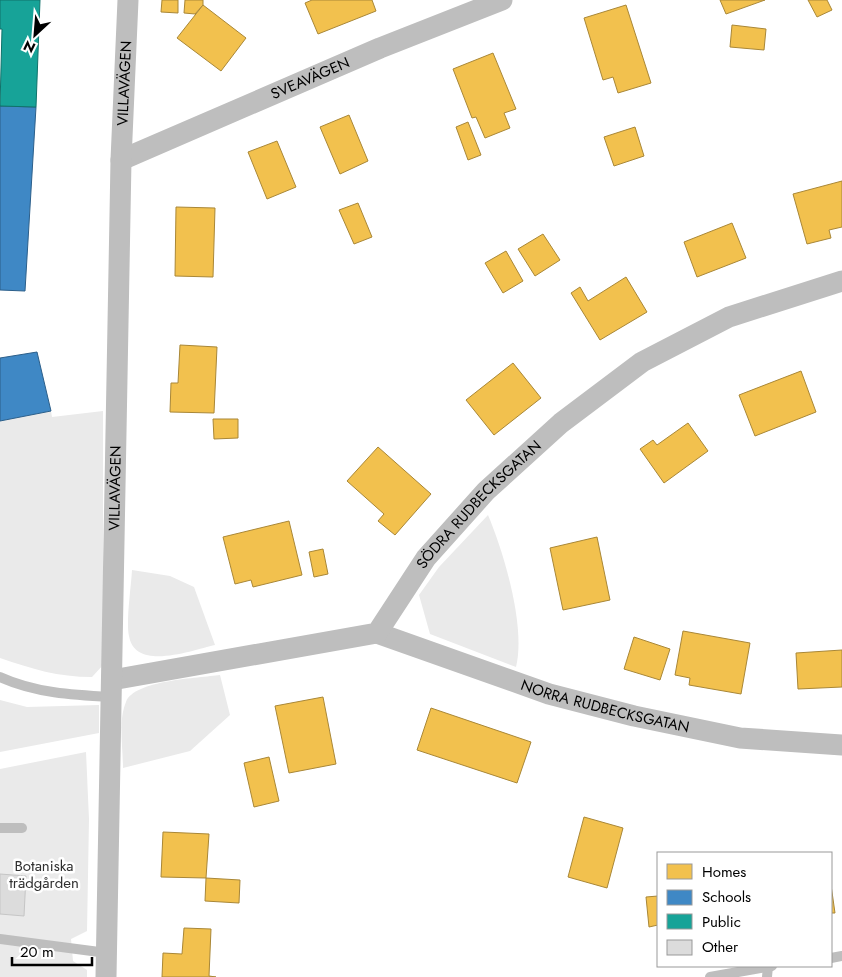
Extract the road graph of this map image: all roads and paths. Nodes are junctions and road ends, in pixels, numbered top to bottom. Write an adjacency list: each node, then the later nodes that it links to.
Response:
1 (128, 0): 3 (street, VILLAVÄGEN)
2 (502, 0): 3 (street, SVEAVÄGEN)
3 (121, 160): 7 (street, VILLAVÄGEN)
4 (842, 281): 5 (street, SÖDRA RUDBECKSGATAN)
5 (377, 633): 7 (street); 8 (street, NORRA RUDBECKSGATAN)
6 (0, 677): 7 (lane)
7 (112, 688): 12 (street, VILLAVÄGEN)
8 (842, 744)
9 (0, 828): 10 (lane)
10 (22, 828)
11 (0, 939): 12 (lane)
12 (107, 952): 14 (street, VILLAVÄGEN)
13 (763, 967): 15 (lane)
14 (106, 977)
15 (710, 977)

